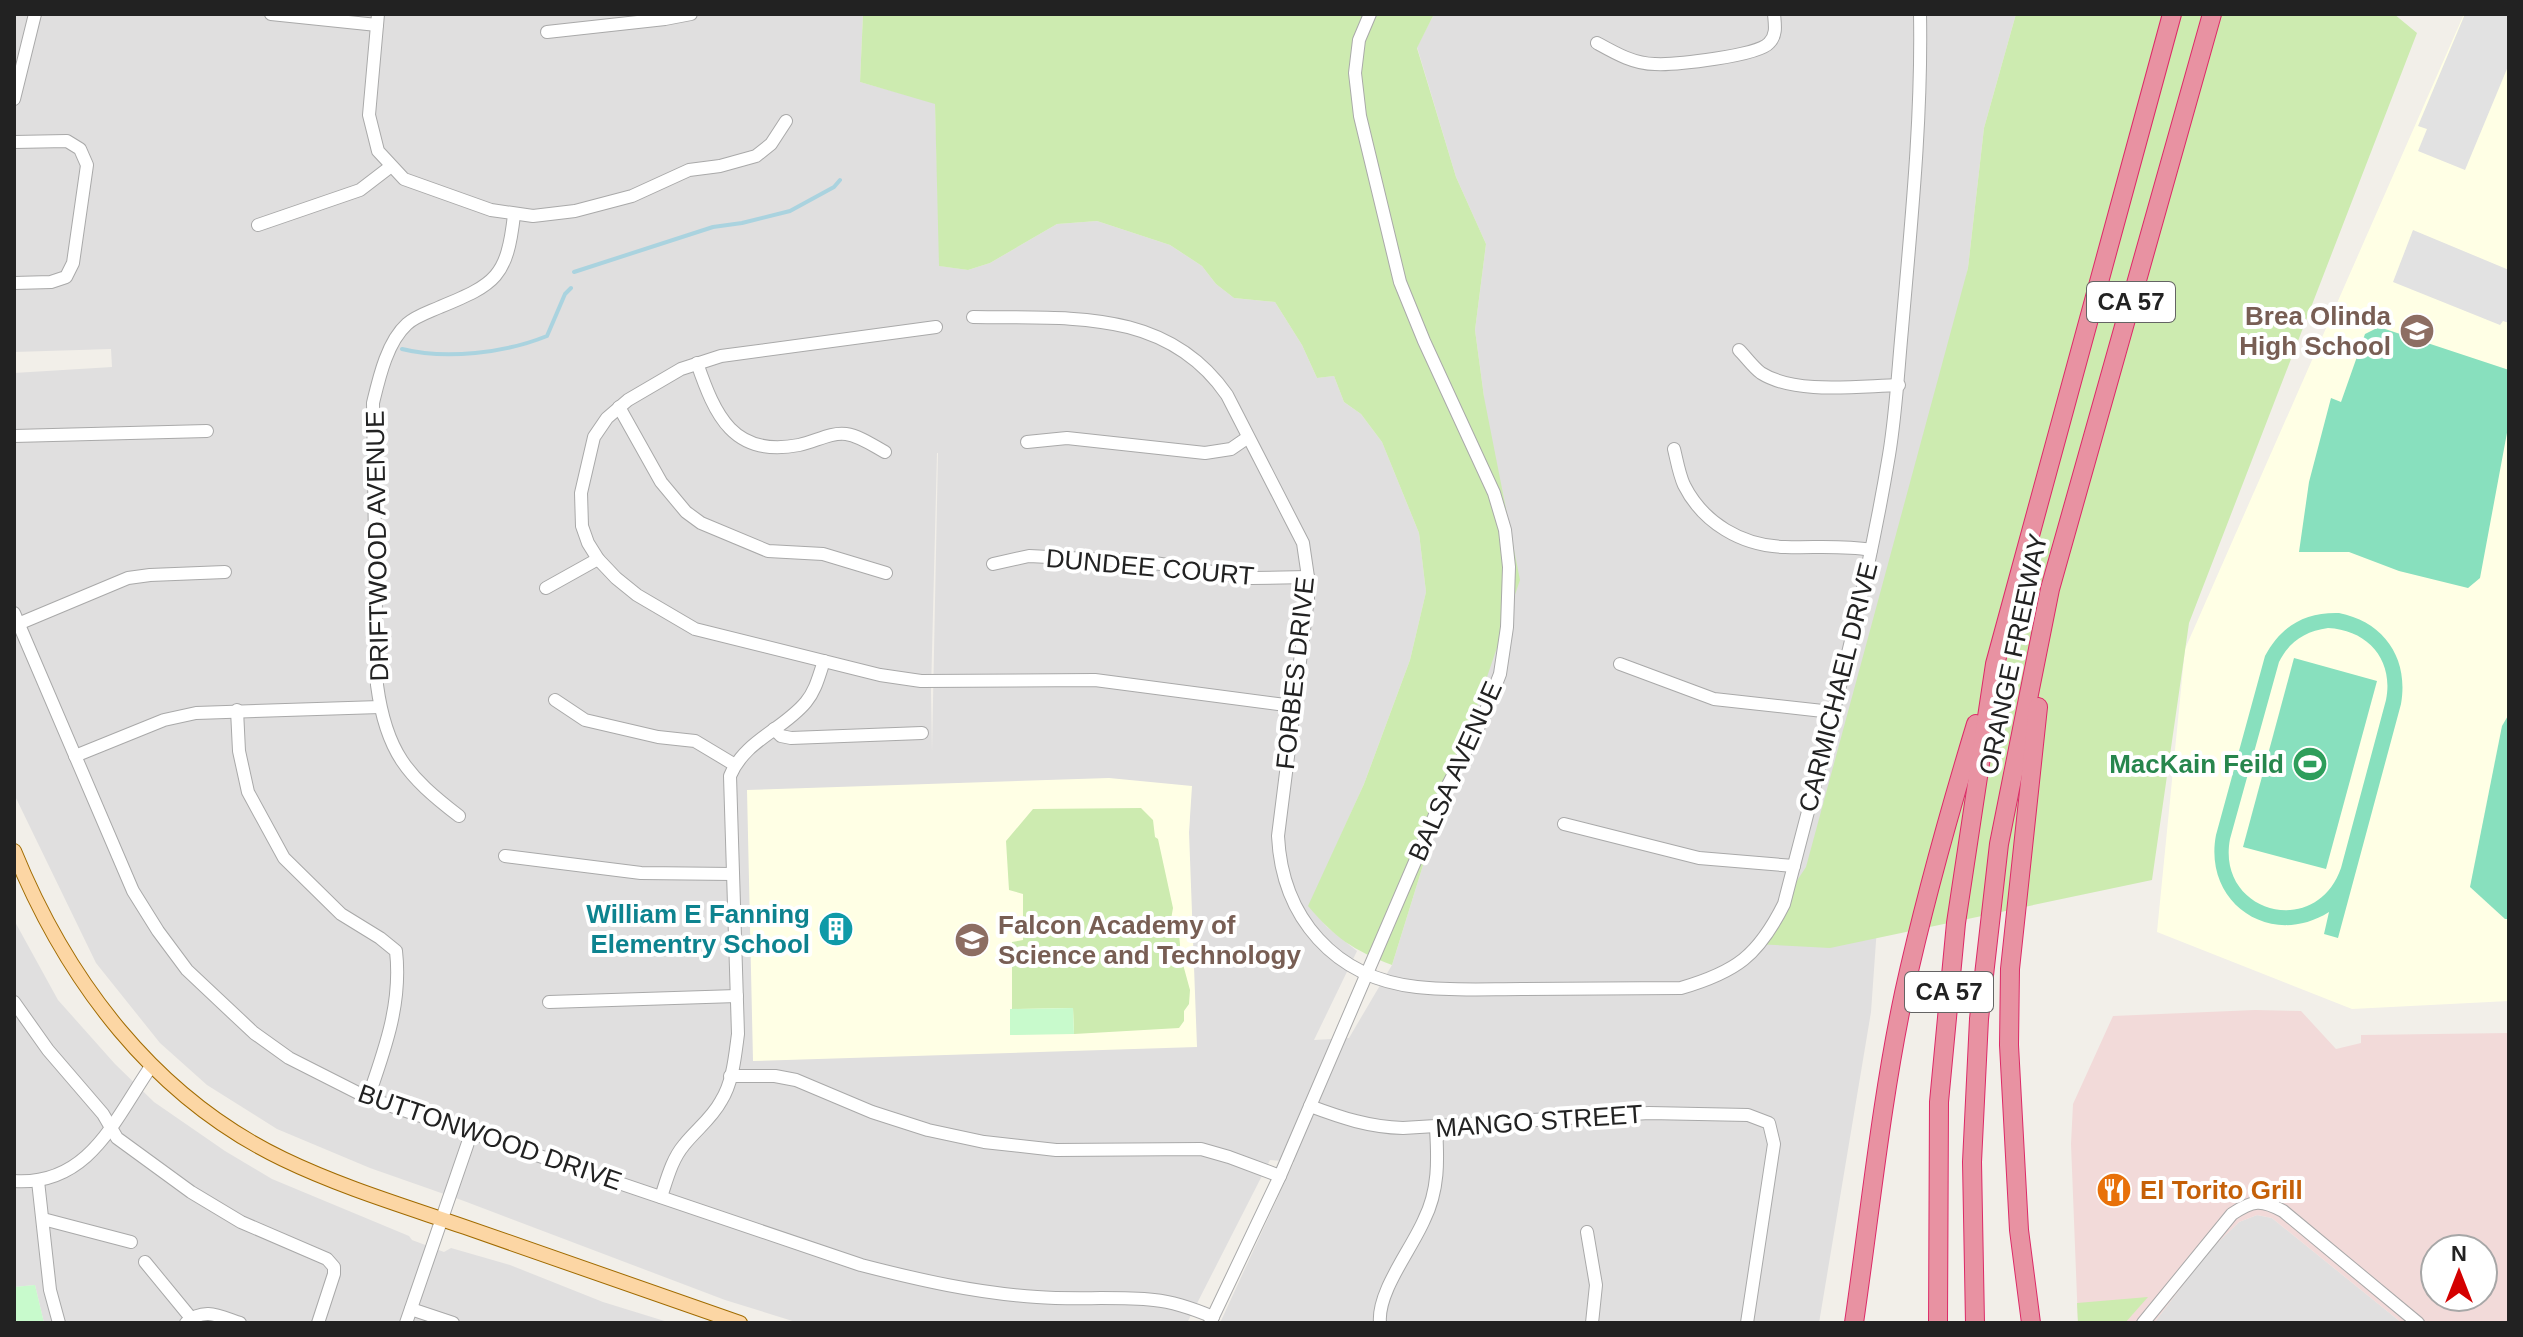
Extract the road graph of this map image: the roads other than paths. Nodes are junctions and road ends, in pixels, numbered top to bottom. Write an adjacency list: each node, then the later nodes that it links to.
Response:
1 (35, 14): 13 (street)
2 (271, 14): 9 (street)
3 (691, 14): 11 (street)
4 (1370, 14): 59 (street, BALSA AVENUE)
5 (1774, 14): 12 (street)
6 (1920, 14): 24 (street, CARMICHAEL DRIVE)
7 (2172, 14): 43 (highway, ORANGE FREEWAY / CA 57)
8 (2212, 14): 39 (highway, ORANGE FREEWAY / CA 57)
9 (354, 19): 10 (street)
10 (377, 20): 16 (street)
11 (547, 32)
12 (1597, 43)
13 (14, 99)
14 (786, 121): 17 (street)
15 (14, 142): 19 (street)
16 (390, 167): 17 (street); 18 (street)
17 (514, 215): 46 (street, DRIFTWOOD AVENUE)
18 (258, 225)
19 (14, 283)
20 (973, 317): 28 (street, FORBES DRIVE)
21 (936, 327): 23 (street)
22 (1739, 350): 24 (street)
23 (697, 363): 25 (street); 31 (street)
24 (1899, 385): 32 (street, CARMICHAEL DRIVE)
25 (619, 407): 33 (street); 36 (street)
26 (207, 431): 27 (street)
27 (14, 436)
28 (1247, 438): 29 (street); 37 (street, FORBES DRIVE)
29 (1027, 442)
30 (1674, 449): 32 (street)
31 (885, 452)
32 (1871, 550): 48 (street, CARMICHAEL DRIVE)
33 (598, 559): 38 (street); 41 (street)
34 (993, 564): 37 (street, DUNDEE COURT)
35 (225, 572): 40 (street)
36 (886, 573)
37 (1308, 577): 45 (street, FORBES DRIVE)
38 (546, 588)
39 (2050, 589): 77 (highway, ORANGE FREEWAY / CA 57); 96 (highway)
40 (16, 618): 51 (street, BUTTONWOOD DRIVE)
41 (824, 661): 45 (street); 49 (street)
42 (1620, 664): 48 (street)
43 (1995, 664): 92 (highway); 93 (highway, ORANGE FREEWAY / CA 57)
44 (555, 700): 52 (street)
45 (1293, 706): 59 (street, FORBES DRIVE)
46 (380, 707): 47 (street); 53 (street, DRIFTWOOD AVENUE)
47 (237, 710): 51 (street); 65 (street)
48 (1832, 712): 57 (street, CARMICHAEL DRIVE)
49 (774, 729): 50 (street); 52 (street)
50 (922, 733)
51 (75, 756): 65 (street, BUTTONWOOD DRIVE)
52 (735, 765): 58 (street)
53 (459, 816)
54 (1564, 824): 57 (street)
55 (14, 851): 63 (main road)
56 (505, 856): 58 (street)
57 (1794, 866): 59 (street, CARMICHAEL DRIVE)
58 (733, 874): 60 (street)
59 (1365, 975): 66 (street, BALSA AVENUE)
60 (737, 996): 62 (street); 64 (street)
61 (14, 1002): 67 (street)
62 (549, 1002)
63 (152, 1065): 67 (street); 75 (main road)
64 (730, 1076): 70 (street); 73 (street)
65 (368, 1098): 69 (street, BUTTONWOOD DRIVE)
66 (1310, 1106): 68 (street, MANGO STREET); 70 (street, BALSA AVENUE)
67 (111, 1128): 72 (street); 86 (street)
68 (1436, 1128): 83 (street); 91 (street, MANGO STREET)
69 (472, 1131): 73 (street, BUTTONWOOD DRIVE); 75 (street)
70 (1280, 1176): 81 (street, BALSA AVENUE)
71 (14, 1181): 72 (street)
72 (38, 1181): 74 (street)
73 (661, 1197): 81 (street, BUTTONWOOD DRIVE)
74 (43, 1219): 78 (street); 84 (street)
75 (440, 1219): 80 (street); 89 (main road)
76 (1587, 1232): 90 (street)
77 (1975, 1235): 94 (highway, ORANGE FREEWAY / CA 57); 95 (highway)
78 (131, 1242)
79 (145, 1262): 82 (street)
80 (411, 1309): 87 (street); 88 (street)
81 (1211, 1320)
82 (189, 1321): 85 (street)
83 (1379, 1322)
84 (59, 1323)
85 (240, 1323)
86 (318, 1323)
87 (406, 1323)
88 (453, 1323)
89 (740, 1323)
90 (1592, 1323)
91 (1747, 1323)
92 (1854, 1323)
93 (1938, 1323)
94 (1975, 1323)
95 (1983, 1323)
96 (2031, 1323)
97 (2143, 1323): 98 (street)
98 (2418, 1323)

